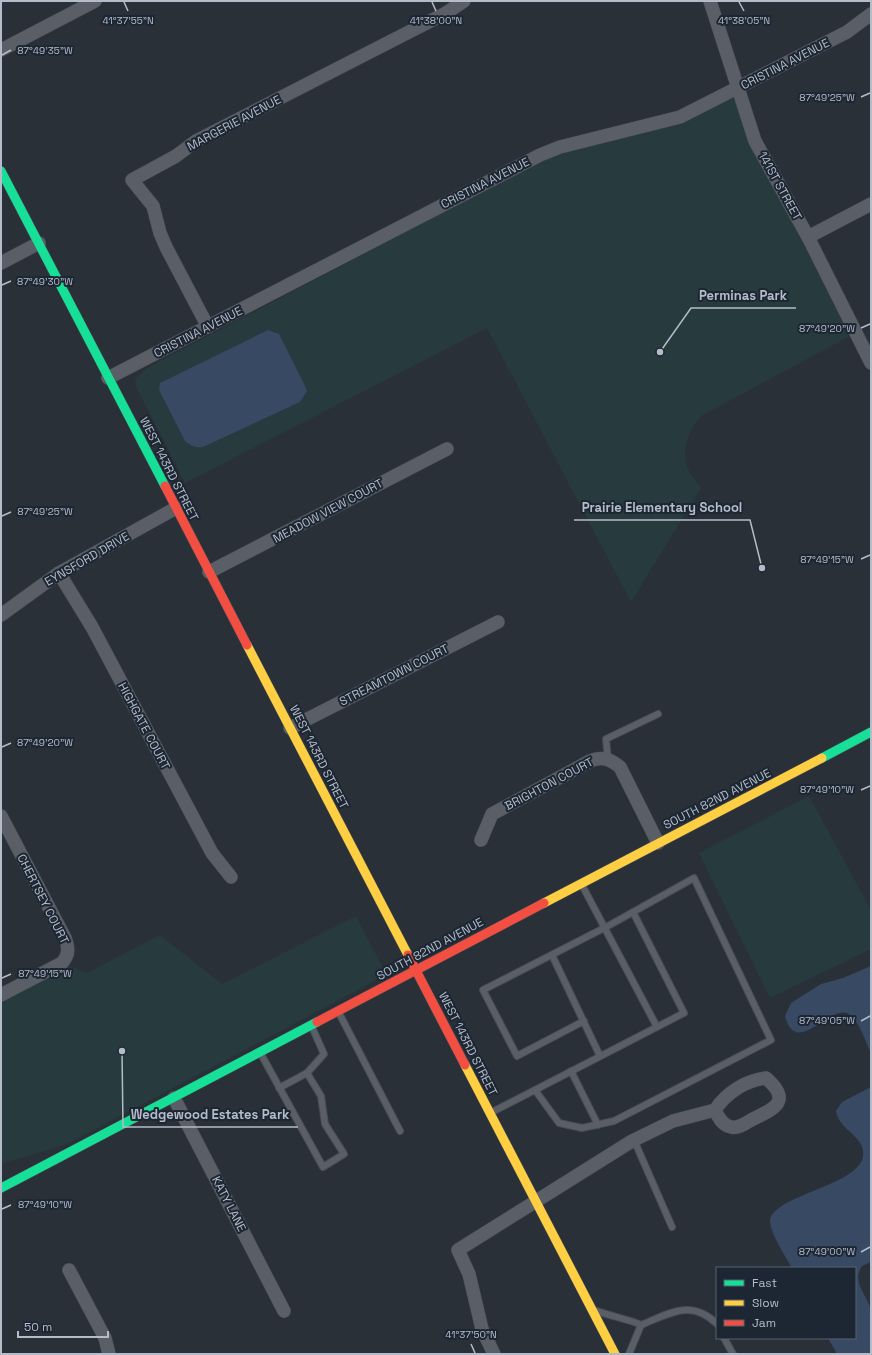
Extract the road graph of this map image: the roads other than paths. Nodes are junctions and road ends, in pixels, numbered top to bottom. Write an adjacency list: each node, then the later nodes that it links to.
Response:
1 (95, 1): 5 (street)
2 (464, 1): 12 (street, MARGERIE AVENUE)
3 (710, 1): 6 (street, 141ST STREET)
4 (871, 14): 6 (street, CRISTINA AVENUE)
5 (1, 50)
6 (739, 87): 9 (street, 141ST STREET); 12 (street, CRISTINA AVENUE)
7 (1, 171): 10 (main road, WEST 143RD STREET)
8 (871, 204): 9 (street)
9 (808, 237): 13 (street, 141ST STREET)
10 (39, 243): 11 (street); 14 (main road, WEST 143RD STREET)
11 (1, 263)
12 (208, 327): 14 (street, CRISTINA AVENUE)
13 (871, 363)
14 (108, 378): 16 (main road, WEST 143RD STREET)
15 (447, 449): 17 (street, MEADOW VIEW COURT)
16 (176, 508): 17 (main road, WEST 143RD STREET); 18 (street, EYNSFORD DRIVE)
17 (209, 572): 22 (main road, WEST 143RD STREET)
18 (59, 573): 19 (street, EYNSFORD DRIVE); 28 (street, HIGHGATE COURT)
19 (1, 615)
20 (498, 622): 22 (street, STREAMTOWN COURT)
21 (658, 714): 24 (lane)
22 (290, 728): 33 (main road, WEST 143RD STREET)
23 (871, 732): 27 (main road, SOUTH 82ND AVENUE)
24 (608, 760): 26 (street, BRIGHTON COURT); 27 (street, BRIGHTON COURT)
25 (1, 816): 34 (street, CHERTSEY COURT)
26 (481, 840)
27 (658, 843): 29 (main road, SOUTH 82ND AVENUE)
28 (231, 877)
29 (581, 883): 31 (lane); 33 (main road, SOUTH 82ND AVENUE)
30 (633, 912): 31 (lane); 38 (lane); 48 (lane)
31 (604, 928): 32 (lane); 38 (lane)
32 (552, 955): 36 (lane); 36 (lane)
33 (416, 970): 35 (main road, SOUTH 82ND AVENUE); 47 (main road, WEST 143RD STREET)
34 (1, 995)
35 (338, 1011): 37 (main road, SOUTH 82ND AVENUE); 49 (lane)
36 (584, 1021): 40 (lane)
37 (312, 1025): 39 (main road, SOUTH 82ND AVENUE); 42 (lane)
38 (657, 1027): 40 (lane)
39 (260, 1053): 43 (lane); 45 (main road, SOUTH 82ND AVENUE)
40 (600, 1056): 41 (lane)
41 (571, 1071): 44 (lane); 48 (lane)
42 (307, 1073): 43 (lane); 43 (lane)
43 (280, 1088)
44 (535, 1090): 47 (lane); 48 (lane)
45 (174, 1098): 51 (main road, SOUTH 82ND AVENUE); 56 (street, KATY LANE)
46 (715, 1110): 46 (street); 50 (street)
47 (490, 1113): 52 (main road, WEST 143RD STREET)
48 (598, 1124)
49 (400, 1131)
50 (634, 1140): 52 (street); 53 (lane)
51 (1, 1188)
52 (536, 1202): 55 (main road, WEST 143RD STREET); 61 (street)
53 (672, 1227)
54 (69, 1270): 60 (street)
55 (592, 1309): 58 (lane); 62 (main road, WEST 143RD STREET)
56 (284, 1311)
57 (716, 1323): 58 (lane)
58 (641, 1325): 63 (lane)
59 (724, 1339): 64 (lane)
60 (109, 1354)
61 (494, 1354)
62 (615, 1354)
63 (629, 1354)
64 (732, 1354)

